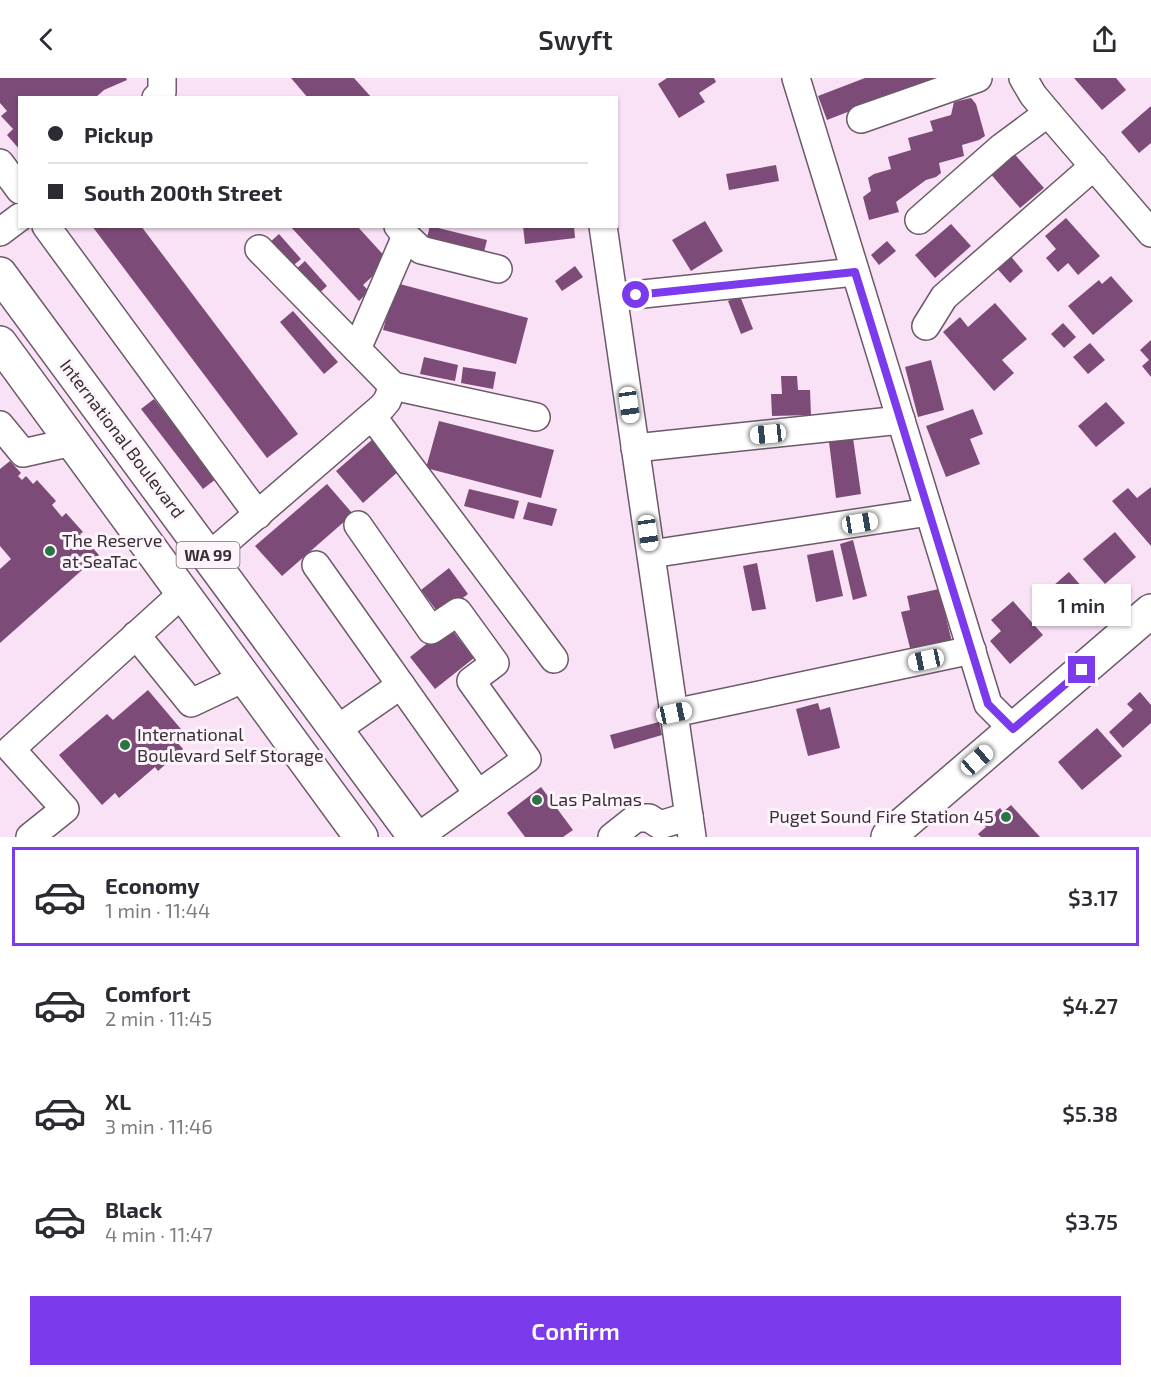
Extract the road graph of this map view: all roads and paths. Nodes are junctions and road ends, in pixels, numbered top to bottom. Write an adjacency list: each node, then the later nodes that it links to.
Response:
1 (162, 78): 5 (street)
2 (796, 78): 20 (street)
3 (978, 78): 7 (street)
4 (1023, 78): 6 (street)
5 (158, 96)
6 (1048, 113): 9 (street); 12 (street)
7 (861, 119)
8 (0, 163): 10 (street)
9 (1094, 166): 17 (street); 23 (street)
10 (18, 187)
11 (18, 218): 15 (street)
12 (919, 220)
13 (47, 228): 34 (street)
14 (603, 228): 22 (street)
15 (0, 231)
16 (402, 231): 19 (street); 25 (street)
17 (1151, 232)
18 (259, 249): 25 (street)
19 (498, 269)
20 (855, 272): 22 (street); 29 (street)
21 (0, 274): 37 (main road, International Boulevard / WA 99)
22 (614, 297): 32 (street)
23 (926, 326)
24 (0, 343): 31 (main road, WA 99)
25 (357, 349): 26 (street)
26 (393, 386): 27 (street); 28 (street)
27 (372, 416): 34 (street); 43 (street)
28 (537, 417)
29 (901, 420): 32 (street); 33 (street)
30 (0, 425): 31 (street)
31 (72, 442): 39 (main road, WA 99)
32 (635, 448): 36 (street)
33 (929, 512): 36 (street); 42 (street)
34 (258, 514): 37 (street)
35 (358, 525): 50 (street)
36 (651, 554): 46 (street)
37 (209, 556): 48 (main road, International Boulevard / WA 99)
38 (316, 565): 45 (street)
39 (183, 593): 41 (street); 44 (main road, WA 99)
40 (1151, 611): 47 (main road)
41 (136, 635): 44 (street); 49 (street)
42 (972, 650): 46 (street); 47 (street)
43 (554, 659)
44 (244, 678): 53 (main road, WA 99)
45 (401, 685): 48 (street); 50 (street)
46 (674, 713): 51 (street)
47 (1013, 729): 56 (main road)
48 (336, 730): 54 (main road, International Boulevard / WA 99)
49 (5, 753): 52 (street)
50 (478, 794): 54 (street)
51 (690, 827): 55 (street)
52 (30, 837)
53 (361, 837)
54 (416, 837)
55 (612, 837)
56 (888, 837)

